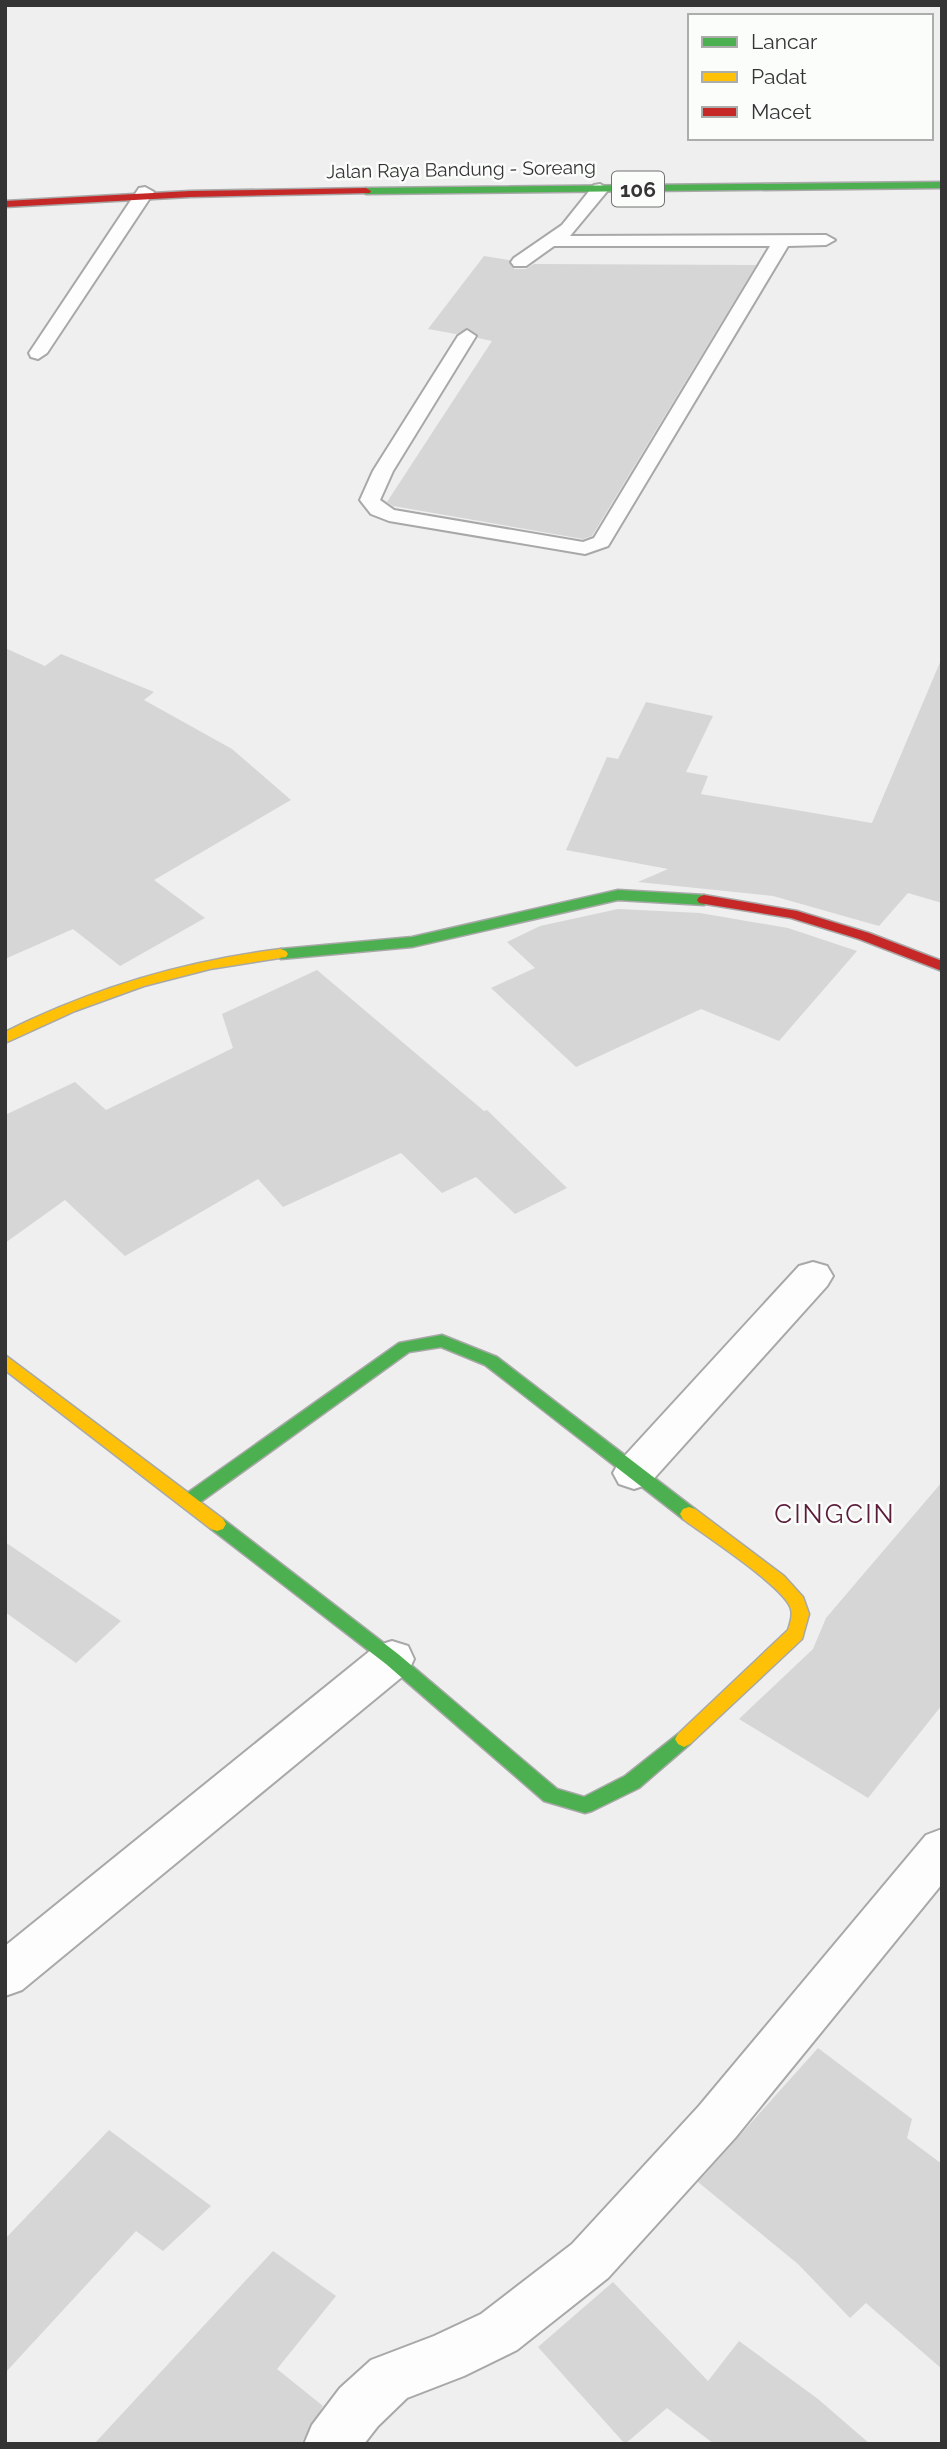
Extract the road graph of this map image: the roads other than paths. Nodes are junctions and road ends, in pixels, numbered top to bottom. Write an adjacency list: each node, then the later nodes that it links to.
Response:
1 (942, 185): 3 (street, Jalan Raya Bandung - Soreang / 106)
2 (31, 186): 4 (street, Jalan Raya Bandung - Soreang / 106)
3 (600, 189): 4 (street, Jalan Raya Bandung - Soreang / 106); 7 (lane)
4 (144, 195): 5 (street, Jalan Raya Bandung - Soreang / 106); 11 (lane)
5 (5, 204)
6 (826, 240): 8 (lane)
7 (550, 241): 8 (lane); 9 (lane)
8 (781, 242): 10 (lane)
9 (520, 262)
10 (467, 336)
11 (38, 353)
12 (942, 966): 13 (street)
13 (5, 1038)
14 (813, 1276): 16 (street)
15 (5, 1361): 17 (street)
16 (635, 1473): 17 (street); 18 (street)
17 (190, 1501): 18 (street)
18 (392, 1660): 20 (street)
19 (942, 1849): 21 (street)
20 (5, 1975)
21 (331, 2444)

